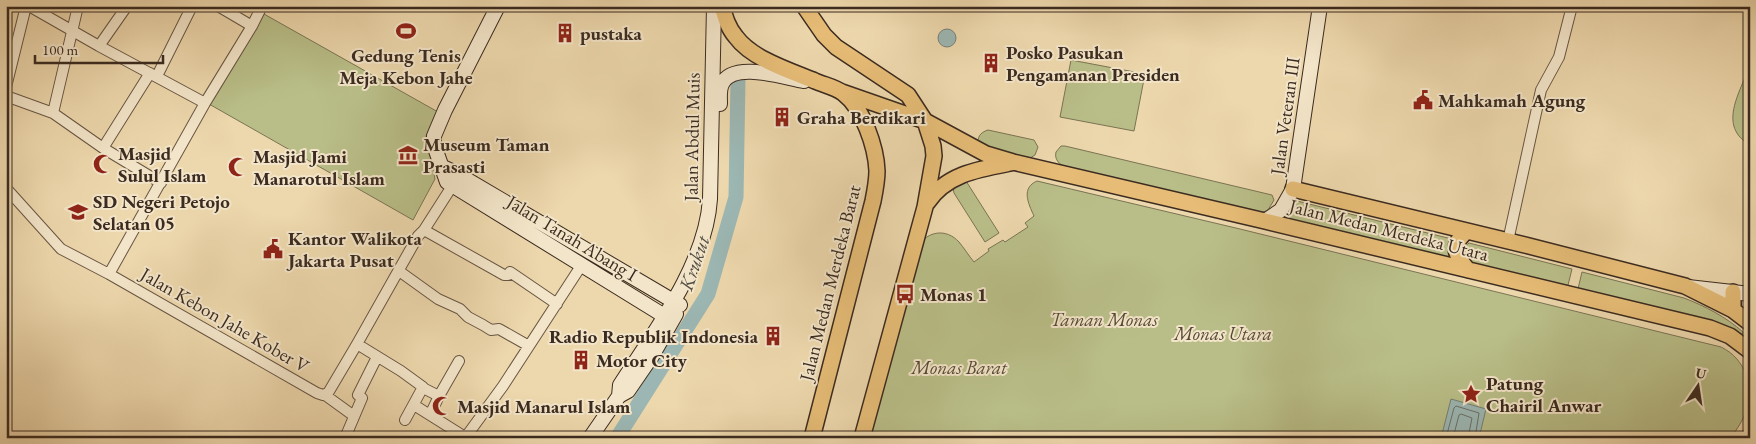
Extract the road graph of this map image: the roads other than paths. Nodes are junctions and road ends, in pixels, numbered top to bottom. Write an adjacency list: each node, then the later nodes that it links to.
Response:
1 (28, 6): 15 (street); 20 (street)
2 (78, 6): 15 (street)
3 (126, 6): 17 (street)
4 (192, 6): 18 (street)
5 (218, 6): 14 (street)
6 (262, 6): 14 (street)
7 (498, 6): 28 (street)
8 (714, 6): 44 (street, Jalan Abdul Muis)
9 (722, 6): 16 (main road, Jalan Medan Merdeka Barat)
10 (733, 6): 16 (main road)
11 (804, 6): 25 (main road)
12 (1320, 6): 31 (street, Jalan Veteran III)
13 (1572, 6): 36 (street)
14 (252, 26): 23 (street)
15 (72, 30): 17 (street); 24 (street)
16 (736, 38): 19 (main road, Jalan Medan Merdeka Barat)
17 (99, 46): 18 (street)
18 (154, 74): 23 (street); 26 (street)
19 (825, 85): 21 (main road, Jalan Medan Merdeka Barat); 44 (street, Jalan Abdul Muis)
20 (6, 87)
21 (842, 92): 25 (main road, Jalan Medan Merdeka Utara); 64 (main road, Jalan Medan Merdeka Barat)
22 (6, 96): 24 (street)
23 (205, 103): 29 (street)
24 (53, 113): 26 (street)
25 (925, 121): 27 (main road, Jalan Medan Merdeka Utara); 32 (main road)
26 (103, 148): 29 (street)
27 (1013, 162): 32 (main road); 33 (main road, Jalan Medan Merdeka Utara)
28 (451, 177): 35 (street); 37 (street, Jalan Tanah Abang I); 44 (street, Jalan Tanah Abang I)
29 (160, 183): 40 (street)
30 (6, 188): 40 (street, Jalan Kebon Jahe Kober V)
31 (1293, 189): 33 (street, Jalan Veteran III); 34 (main road, Jalan Medan Merdeka Utara)
32 (924, 207): 65 (main road)
33 (1266, 221): 38 (main road, Jalan Medan Merdeka Utara)
34 (1467, 231): 36 (main road, Jalan Medan Merdeka Utara); 38 (main road)
35 (421, 233): 39 (street); 45 (street)
36 (1508, 241): 41 (main road, Jalan Medan Merdeka Utara)
37 (581, 266): 45 (street); 47 (street, Jalan Tanah Abang I)
38 (1468, 270): 51 (main road, Jalan Medan Merdeka Utara)
39 (399, 271): 49 (street); 50 (street)
40 (109, 274): 55 (street, Jalan Kebon Jahe Kober V)
41 (1685, 286): 42 (street); 46 (main road, Jalan Medan Merdeka Utara)
42 (1732, 292): 43 (street); 46 (main road)
43 (1750, 294)
44 (677, 303): 47 (street, Jalan Abdul Muis)
45 (556, 304): 50 (street)
46 (1733, 310): 48 (main road, Jalan Medan Merdeka Utara)
47 (669, 318): 63 (street, Jalan Abdul Muis)
48 (1750, 323)
49 (357, 344): 52 (street); 55 (street)
50 (529, 346): 61 (street)
51 (1750, 351)
52 (377, 357): 54 (street); 59 (street)
53 (459, 361): 56 (street)
54 (423, 388): 56 (street); 57 (street)
55 (324, 395): 59 (street, Jalan Kebon Jahe Kober V)
56 (439, 396): 58 (street)
57 (414, 405): 58 (street); 60 (street)
58 (430, 415): 61 (street)
59 (354, 416): 62 (street)
60 (404, 420)
61 (465, 437)
62 (346, 438)
63 (590, 438)
64 (812, 438)
65 (862, 438)

